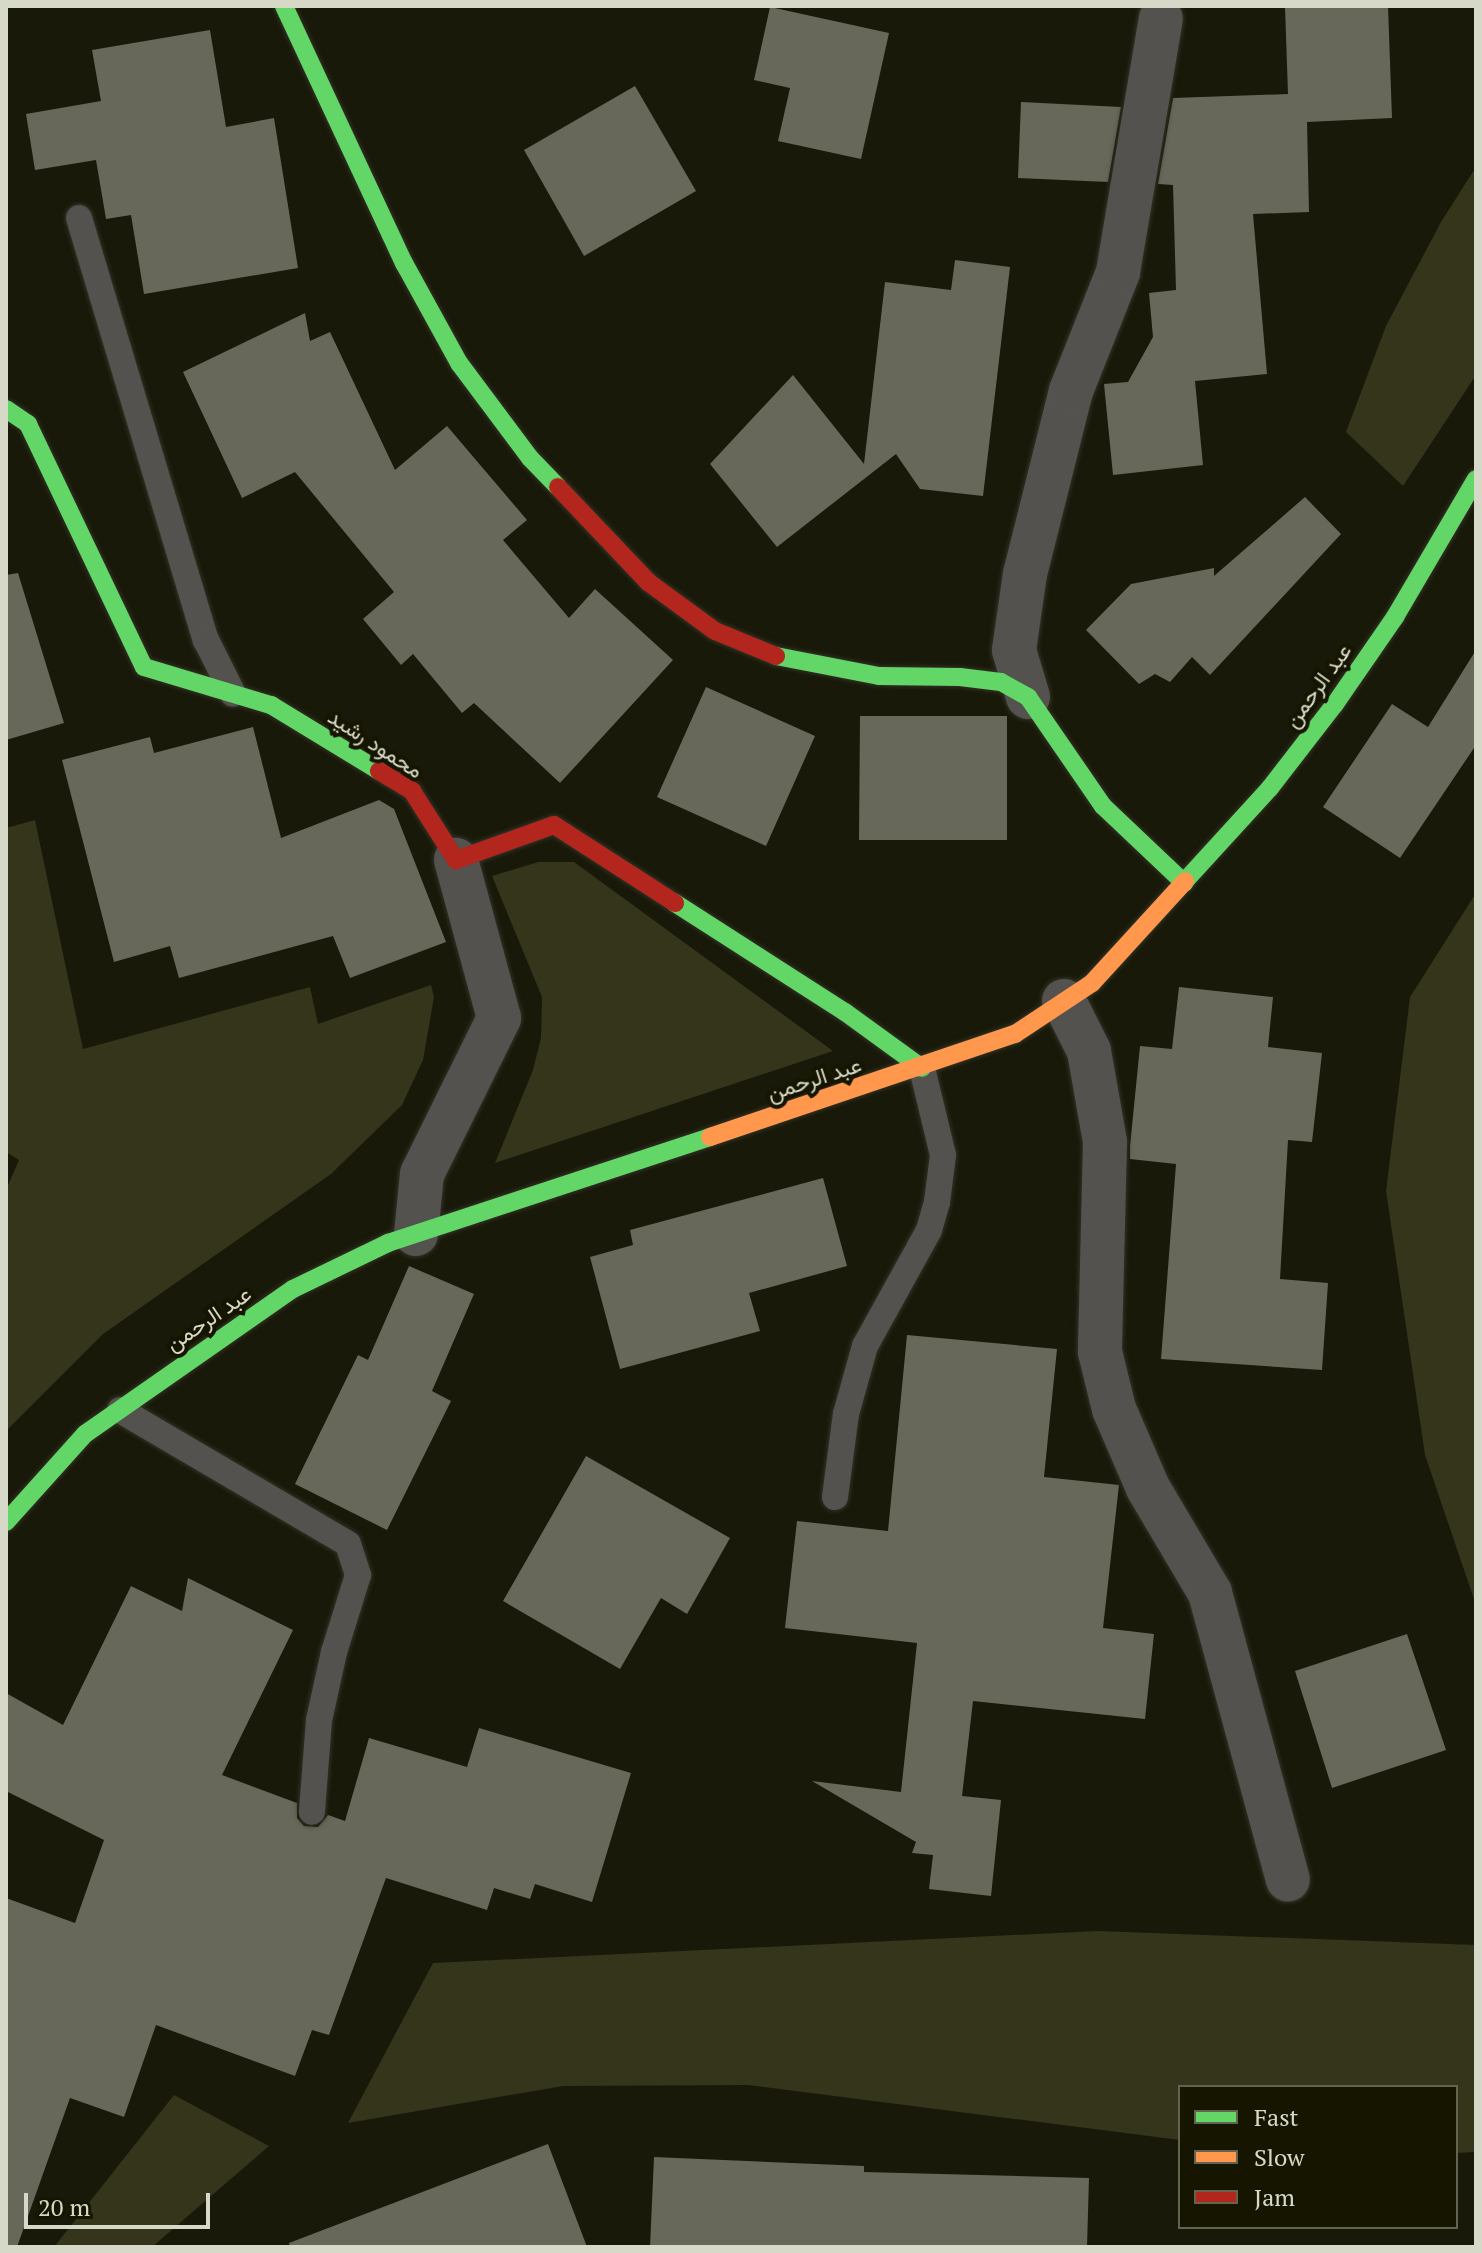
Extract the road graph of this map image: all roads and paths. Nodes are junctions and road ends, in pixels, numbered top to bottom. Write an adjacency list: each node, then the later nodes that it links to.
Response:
1 (284, 6): 7 (street)
2 (1161, 19): 7 (street)
3 (79, 218): 6 (lane)
4 (6, 409): 6 (street, محمود رشيد)
5 (1476, 479): 9 (street, عبد الرحمن)
6 (233, 694): 8 (street, محمود رشيد)
7 (1028, 697): 9 (street)
8 (456, 860): 11 (street); 12 (street)
9 (1184, 883): 10 (street, عبد الرحمن)
10 (1064, 1001): 11 (street, عبد الرحمن); 17 (street)
11 (922, 1068): 12 (street, عبد الرحمن); 14 (lane)
12 (416, 1234): 13 (street, عبد الرحمن)
13 (120, 1410): 15 (street, عبد الرحمن); 16 (lane)
14 (835, 1497)
15 (6, 1522)
16 (312, 1812)
17 (1288, 1880)

